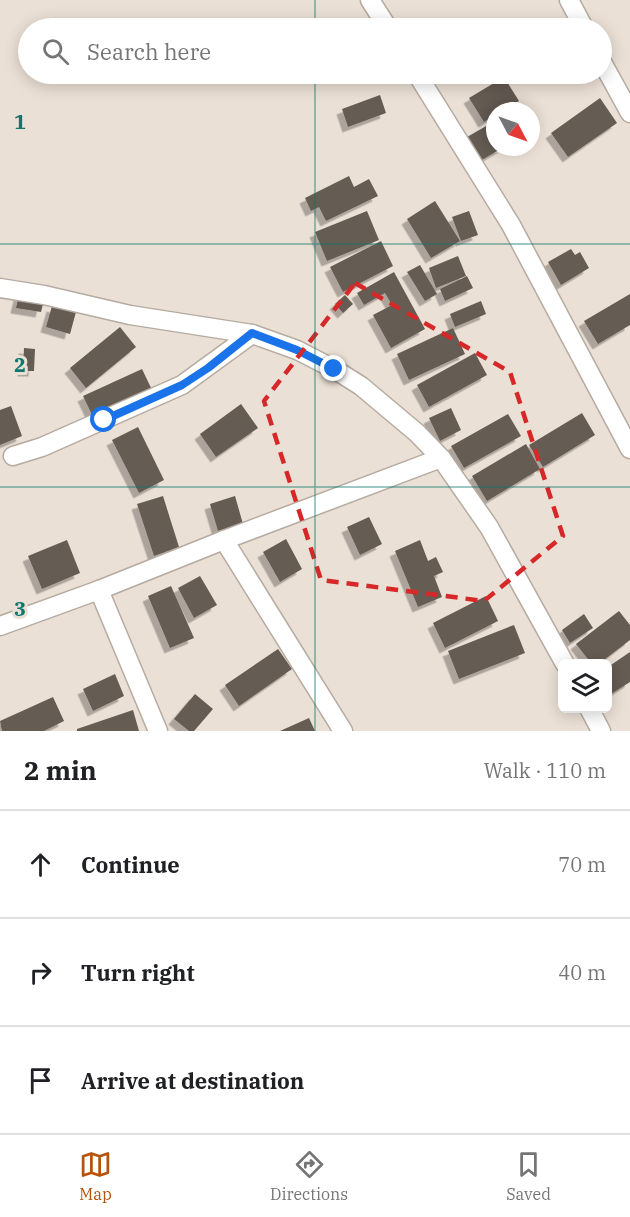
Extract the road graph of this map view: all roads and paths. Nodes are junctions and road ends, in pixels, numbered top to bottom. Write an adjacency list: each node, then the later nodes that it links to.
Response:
1 (370, 0): 3 (street)
2 (569, 0): 4 (street)
3 (382, 18)
4 (579, 18)
5 (612, 81): 7 (street)
6 (423, 84): 10 (street)
7 (630, 114)
8 (0, 288): 9 (street)
9 (252, 333): 11 (street); 12 (street)
10 (630, 449)
11 (13, 456)
12 (441, 458): 13 (street); 16 (street)
13 (224, 540): 14 (street); 19 (street)
14 (99, 590): 15 (street); 18 (street)
15 (0, 626)
16 (563, 659)
17 (592, 713): 20 (street)
18 (158, 731)
19 (343, 731)
20 (601, 731)

